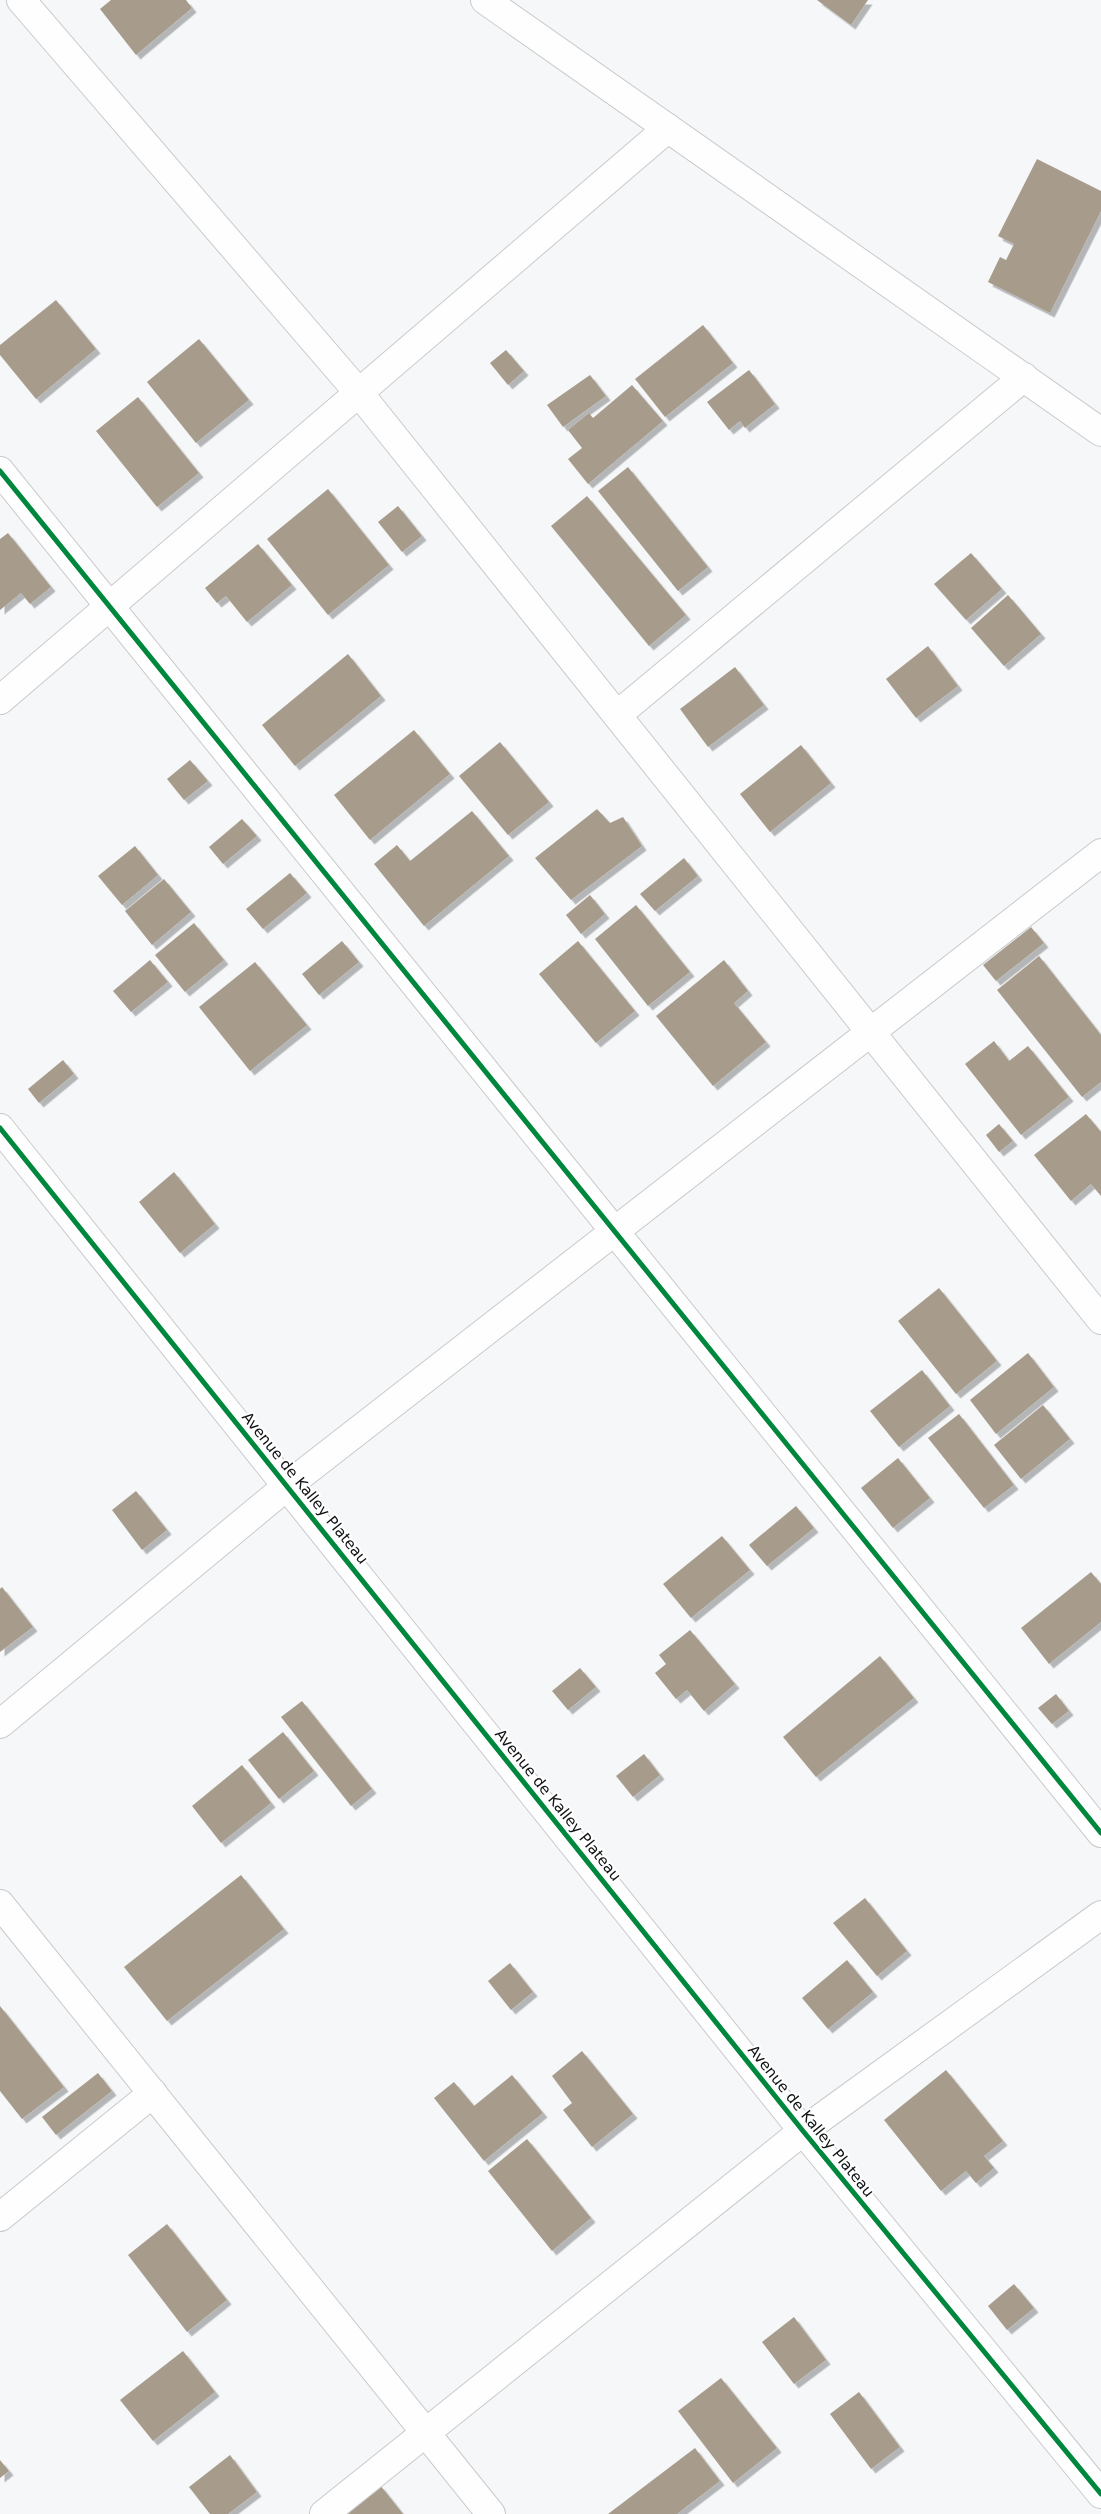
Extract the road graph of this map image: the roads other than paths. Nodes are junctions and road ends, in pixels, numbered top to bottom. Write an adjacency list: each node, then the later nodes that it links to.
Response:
1 (21, 0): 5 (street)
2 (485, 0): 3 (street)
3 (668, 128): 4 (street); 5 (street)
4 (1024, 377): 6 (street); 10 (street)
5 (359, 393): 8 (street); 10 (street)
6 (1101, 432)
7 (0, 472): 8 (street)
8 (109, 606): 9 (street); 14 (street)
9 (0, 700)
10 (617, 715): 12 (street)
11 (1101, 853): 12 (street)
12 (871, 1032): 14 (street); 15 (street)
13 (0, 1128): 16 (street, Avenue de Kalley Plateau)
14 (615, 1231): 16 (street); 18 (street)
15 (1101, 1320)
16 (288, 1486): 17 (street); 22 (street, Avenue de Kalley Plateau)
17 (0, 1724)
18 (1101, 1833)
19 (0, 1904): 21 (street)
20 (1101, 1915): 22 (street)
21 (153, 2093): 23 (street); 24 (street)
22 (802, 2131): 24 (street); 25 (street, Avenue de Kalley Plateau)
23 (0, 2217)
24 (426, 2433): 26 (street); 27 (street)
25 (1096, 2476)
26 (324, 2514)
27 (491, 2514)

